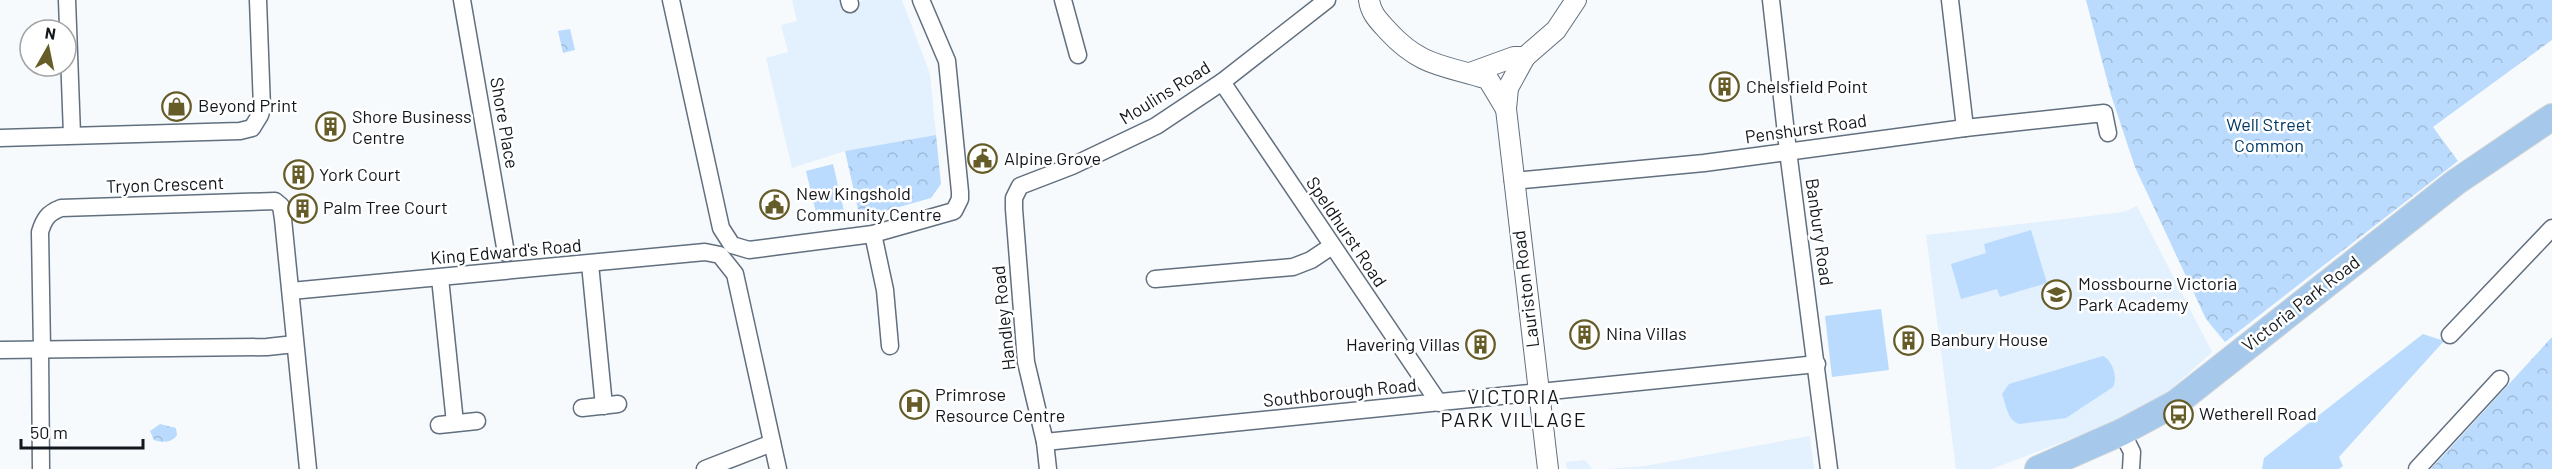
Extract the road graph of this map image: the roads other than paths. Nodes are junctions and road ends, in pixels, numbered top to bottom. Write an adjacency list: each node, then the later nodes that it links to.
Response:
1 (67, 0): 20 (street)
2 (258, 0): 20 (street)
3 (462, 0): 29 (street, Shore Place)
4 (670, 0): 28 (street)
5 (921, 0): 26 (street, King Edward's Road)
6 (1063, 0): 12 (street)
7 (1327, 0): 15 (street, Moulins Road)
8 (1369, 0): 14 (street, Lauriston Road)
9 (1576, 0): 13 (street)
10 (1771, 0): 22 (street, Banbury Road)
11 (1950, 0): 18 (street)
12 (1078, 55)
13 (1525, 57): 14 (street); 16 (street, Lauriston Road)
14 (1470, 73): 16 (street, Lauriston Road)
15 (1222, 82): 24 (street, Moulins Road); 27 (street, Speldhurst Road)
16 (1506, 109): 23 (street, Lauriston Road)
17 (2552, 117): 45 (main road, Victoria Park Road)
18 (1965, 128): 19 (street, Penshurst Road); 22 (street, Penshurst Road)
19 (2108, 133)
20 (72, 135): 21 (street)
21 (0, 138)
22 (1788, 151): 23 (street, Penshurst Road); 39 (street, Banbury Road)
23 (1513, 181): 41 (street, Lauriston Road)
24 (1014, 198): 46 (street, Handley Road)
25 (2552, 228): 34 (street)
26 (873, 234): 28 (street, King Edward's Road); 36 (street)
27 (1332, 246): 32 (street); 42 (street, Speldhurst Road)
28 (728, 251): 30 (street, King Edward's Road); 47 (street)
29 (506, 253)
30 (590, 264): 31 (street, King Edward's Road); 43 (street)
31 (440, 278): 33 (street, King Edward's Road); 44 (street)
32 (1155, 279)
33 (291, 291): 35 (street, Tryon Crescent); 38 (street, Tryon Crescent)
34 (2451, 334)
35 (295, 344): 38 (street); 49 (street, Tryon Crescent)
36 (891, 346)
37 (0, 350): 38 (street)
38 (41, 350): 48 (street)
39 (1817, 364): 41 (street, Southborough Road); 54 (street, Banbury Road)
40 (2500, 379): 57 (street)
41 (1538, 391): 42 (street, Southborough Road); 53 (street, Lauriston Road)
42 (1439, 403): 46 (street, Southborough Road)
43 (582, 408)
44 (477, 421)
45 (2122, 432): 55 (main road, Victoria Park Road); 56 (street)
46 (1045, 442): 52 (street, Handley Road)
47 (772, 443): 50 (street); 51 (street)
48 (41, 469)
49 (308, 469)
50 (705, 469)
51 (778, 469)
52 (1048, 469)
53 (1548, 469)
54 (1829, 469)
55 (2038, 469)
56 (2131, 469)
57 (2417, 469)

